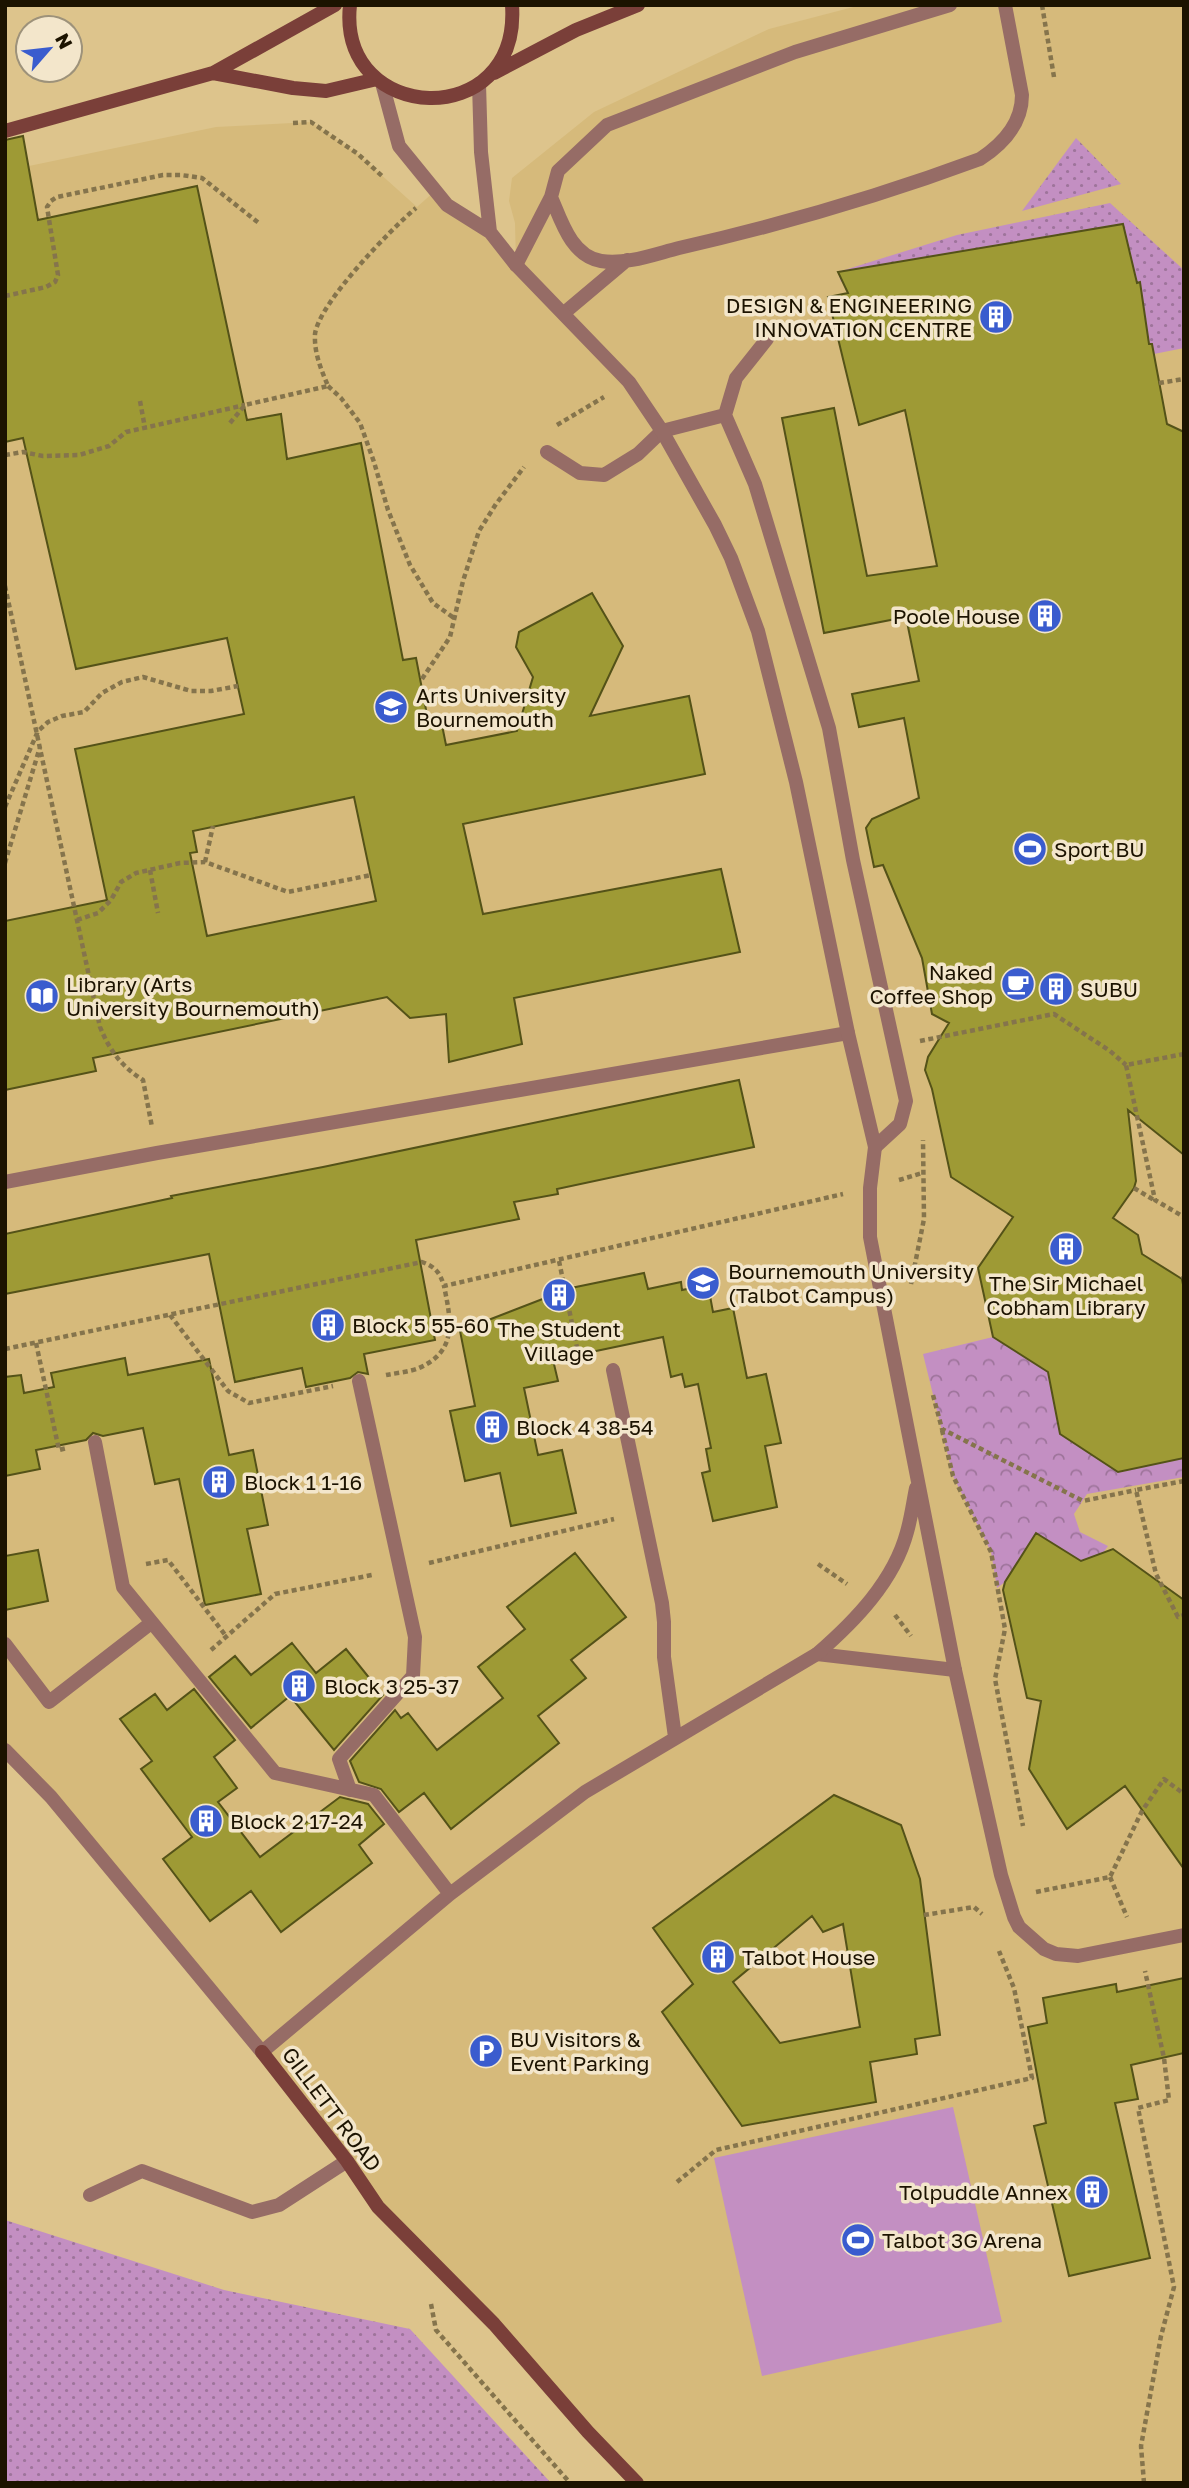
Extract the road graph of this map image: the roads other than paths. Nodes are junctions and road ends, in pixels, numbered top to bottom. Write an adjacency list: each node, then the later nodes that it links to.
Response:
1 (335, 5): 7 (street)
2 (350, 5): 9 (street)
3 (512, 5): 8 (street)
4 (638, 5): 8 (street)
5 (950, 5): 11 (street)
6 (1005, 5): 13 (street)
7 (213, 73): 9 (street); 10 (street)
8 (485, 79): 9 (street); 12 (street)
9 (379, 81): 12 (street)
10 (5, 131)
11 (551, 197): 13 (street); 14 (street)
12 (490, 232): 14 (street)
13 (627, 260): 15 (street)
14 (516, 265): 15 (street)
15 (564, 313): 18 (street)
16 (768, 339): 17 (street)
17 (725, 415): 18 (street); 21 (street)
18 (662, 431): 19 (street); 20 (street)
19 (547, 452)
20 (848, 1033): 21 (street); 22 (street)
21 (875, 1147): 26 (street)
22 (5, 1182)
23 (612, 1370): 31 (street)
24 (359, 1381): 33 (street)
25 (95, 1442): 27 (street)
26 (918, 1479): 29 (street); 30 (street)
27 (152, 1623): 28 (street); 33 (street)
28 (5, 1644)
29 (817, 1654): 30 (street); 31 (street)
30 (955, 1670): 35 (street)
31 (675, 1737): 34 (street)
32 (5, 1750): 36 (street, GILLETT ROAD)
33 (351, 1790): 34 (street)
34 (450, 1894): 36 (street)
35 (1184, 1935)
36 (262, 2052): 37 (street, GILLETT ROAD)
37 (347, 2161): 38 (street); 39 (street, GILLETT ROAD)
38 (90, 2195)
39 (637, 2483)

